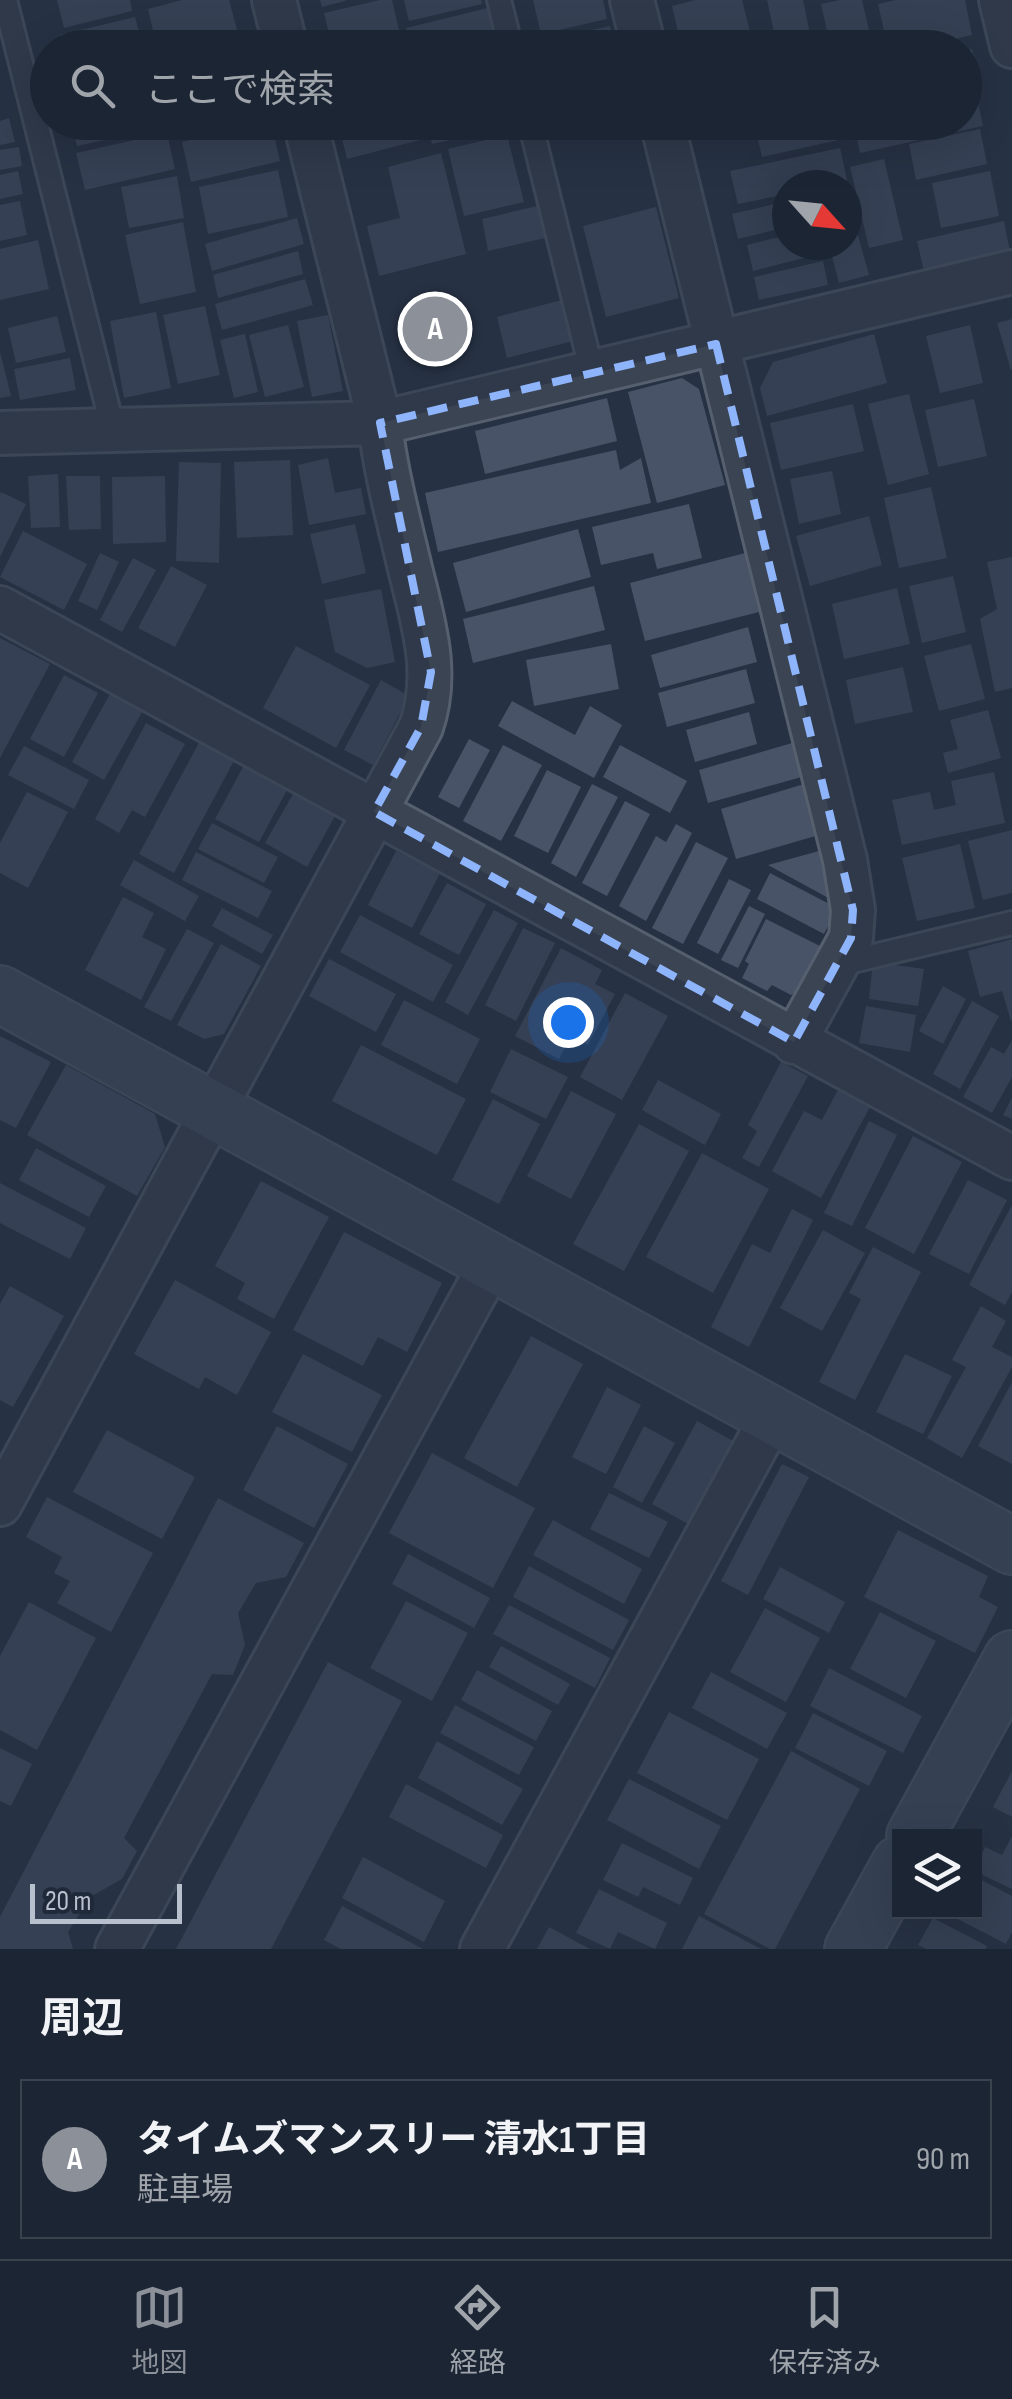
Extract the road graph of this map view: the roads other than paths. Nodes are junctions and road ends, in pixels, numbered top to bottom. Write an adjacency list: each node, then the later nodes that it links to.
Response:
1 (6, 0): 10 (lane)
2 (274, 0): 6 (street)
3 (499, 0): 7 (lane)
4 (632, 0): 8 (street)
5 (1001, 0): 9 (street)
6 (282, 30)
7 (506, 30)
8 (640, 30)
9 (1012, 46)
10 (30, 97)
11 (41, 140): 19 (lane)
12 (309, 140): 18 (street)
13 (534, 140): 17 (lane)
14 (666, 140): 16 (street)
15 (1012, 272): 16 (street)
16 (716, 344): 17 (street); 24 (street)
17 (592, 372): 18 (street)
18 (380, 423): 19 (street); 22 (street)
19 (112, 429): 20 (street)
20 (0, 433)
21 (0, 608): 22 (street)
22 (374, 812): 26 (street); 27 (street)
23 (1012, 923): 24 (lane)
24 (834, 966): 26 (street)
25 (0, 994): 27 (street)
26 (794, 1042): 28 (street)
27 (212, 1110): 29 (street); 31 (street)
28 (1012, 1158)
29 (492, 1262): 30 (street); 36 (street)
30 (772, 1417): 32 (street); 37 (street)
31 (0, 1504)
32 (1012, 1546)
33 (1012, 1658): 34 (street)
34 (919, 1829)
35 (892, 1878): 38 (street)
36 (118, 1949)
37 (482, 1949)
38 (853, 1949)

